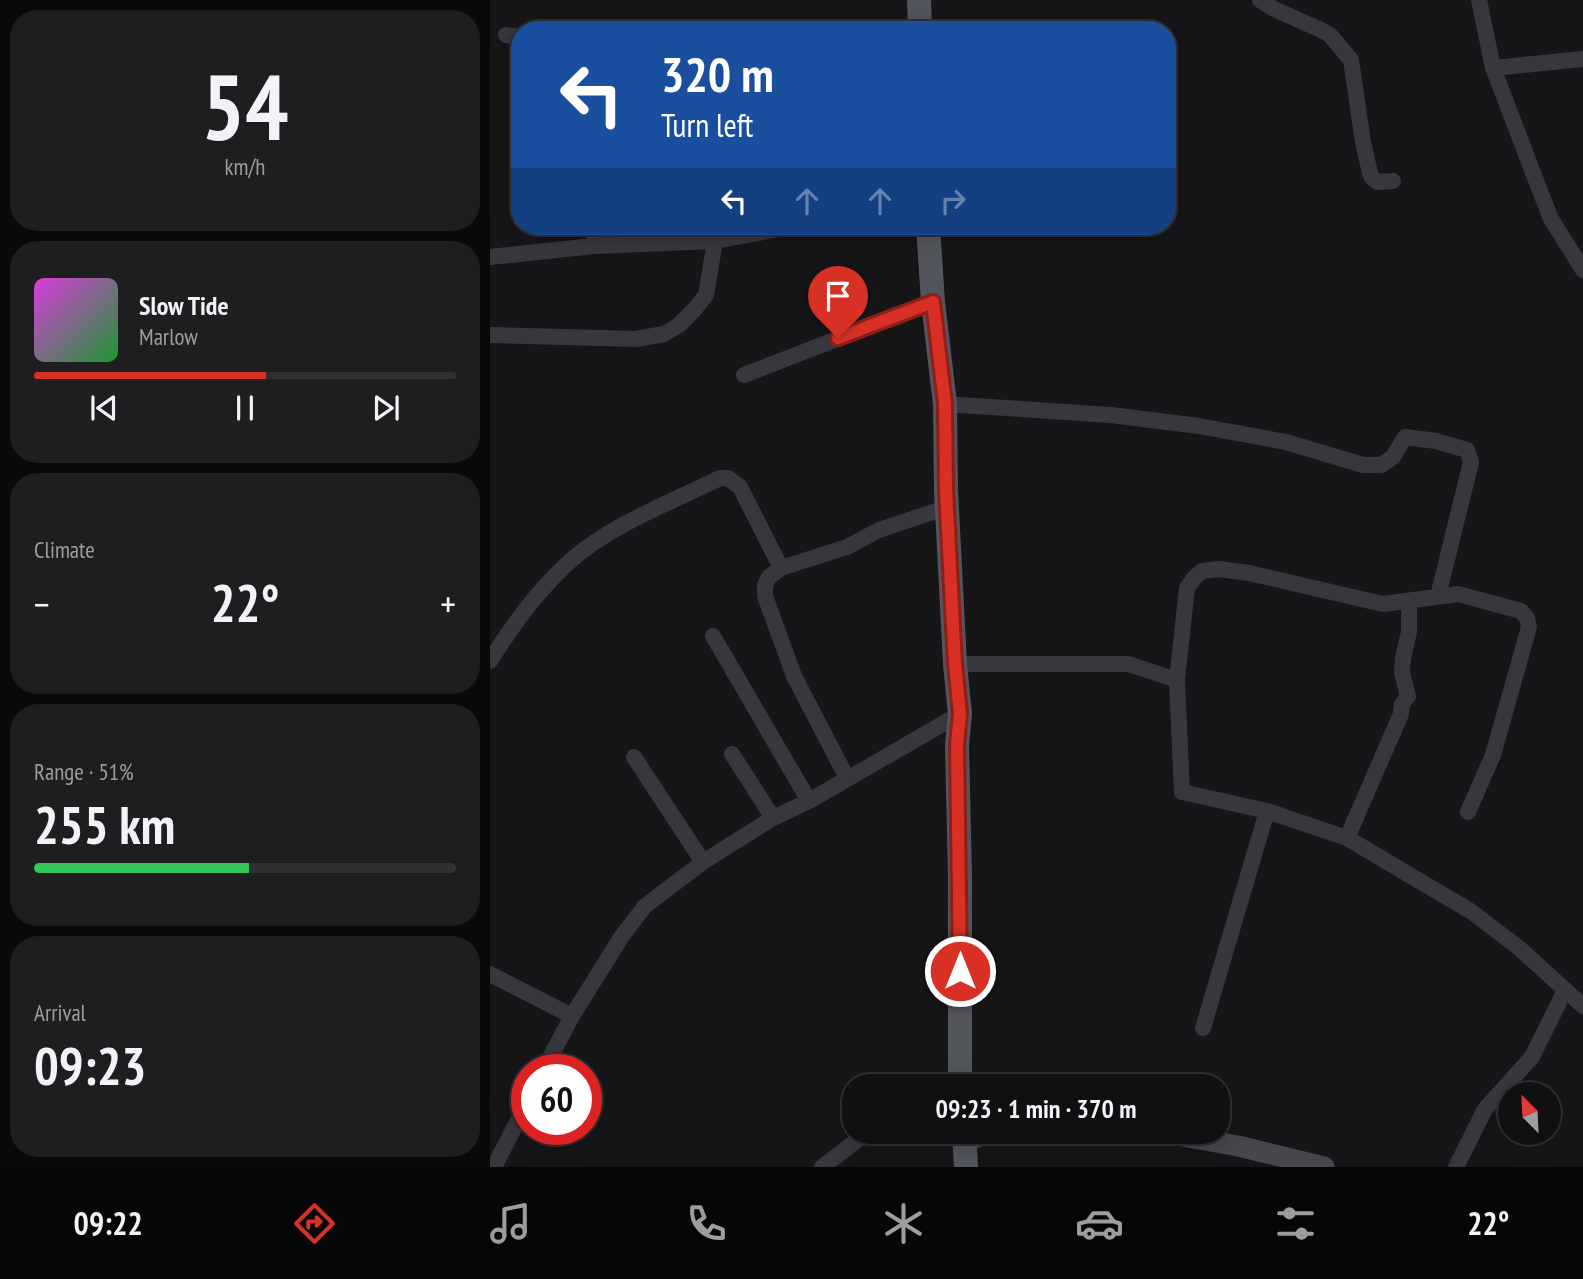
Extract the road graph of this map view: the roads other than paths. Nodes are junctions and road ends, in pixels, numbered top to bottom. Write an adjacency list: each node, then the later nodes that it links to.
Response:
1 (919, 0): 4 (main road)
2 (1260, 0): 7 (street)
3 (1479, 0): 6 (street)
4 (920, 21)
5 (1583, 59): 6 (street)
6 (1493, 68): 14 (street)
7 (1393, 181)
8 (595, 235): 12 (street)
9 (730, 235): 11 (street)
10 (929, 235): 15 (main road)
11 (715, 241): 12 (street); 16 (street)
12 (594, 246): 13 (street)
13 (490, 257)
14 (1583, 270)
15 (933, 302): 17 (street); 18 (main road)
16 (490, 335)
17 (744, 375)
18 (945, 404): 19 (main road); 21 (street)
19 (948, 507): 20 (street); 25 (main road)
20 (781, 568): 24 (street); 30 (street)
21 (1438, 596): 22 (street); 33 (street)
22 (1409, 601): 26 (street); 35 (street)
23 (713, 636): 31 (street)
24 (490, 661)
25 (955, 664): 26 (street); 27 (main road)
26 (1177, 680): 32 (street)
27 (960, 713): 30 (street); 43 (main road)
28 (732, 754): 34 (street)
29 (634, 757): 36 (street)
30 (847, 778): 31 (street)
31 (809, 801): 34 (street)
32 (1267, 811): 35 (street); 41 (street)
33 (1468, 812)
34 (774, 818): 36 (street)
35 (1347, 838): 38 (street)
36 (703, 862): 40 (street)
37 (490, 974): 40 (street)
38 (1564, 990): 39 (street); 52 (street)
39 (1583, 1006)
40 (572, 1016): 42 (street)
41 (1203, 1028)
42 (552, 1054)
43 (954, 1074)
44 (511, 1134): 48 (street)
45 (852, 1144): 49 (street)
46 (965, 1144): 50 (main road)
47 (1227, 1144): 51 (street)
48 (494, 1167)
49 (822, 1167)
50 (967, 1167)
51 (1324, 1167)
52 (1456, 1167)

